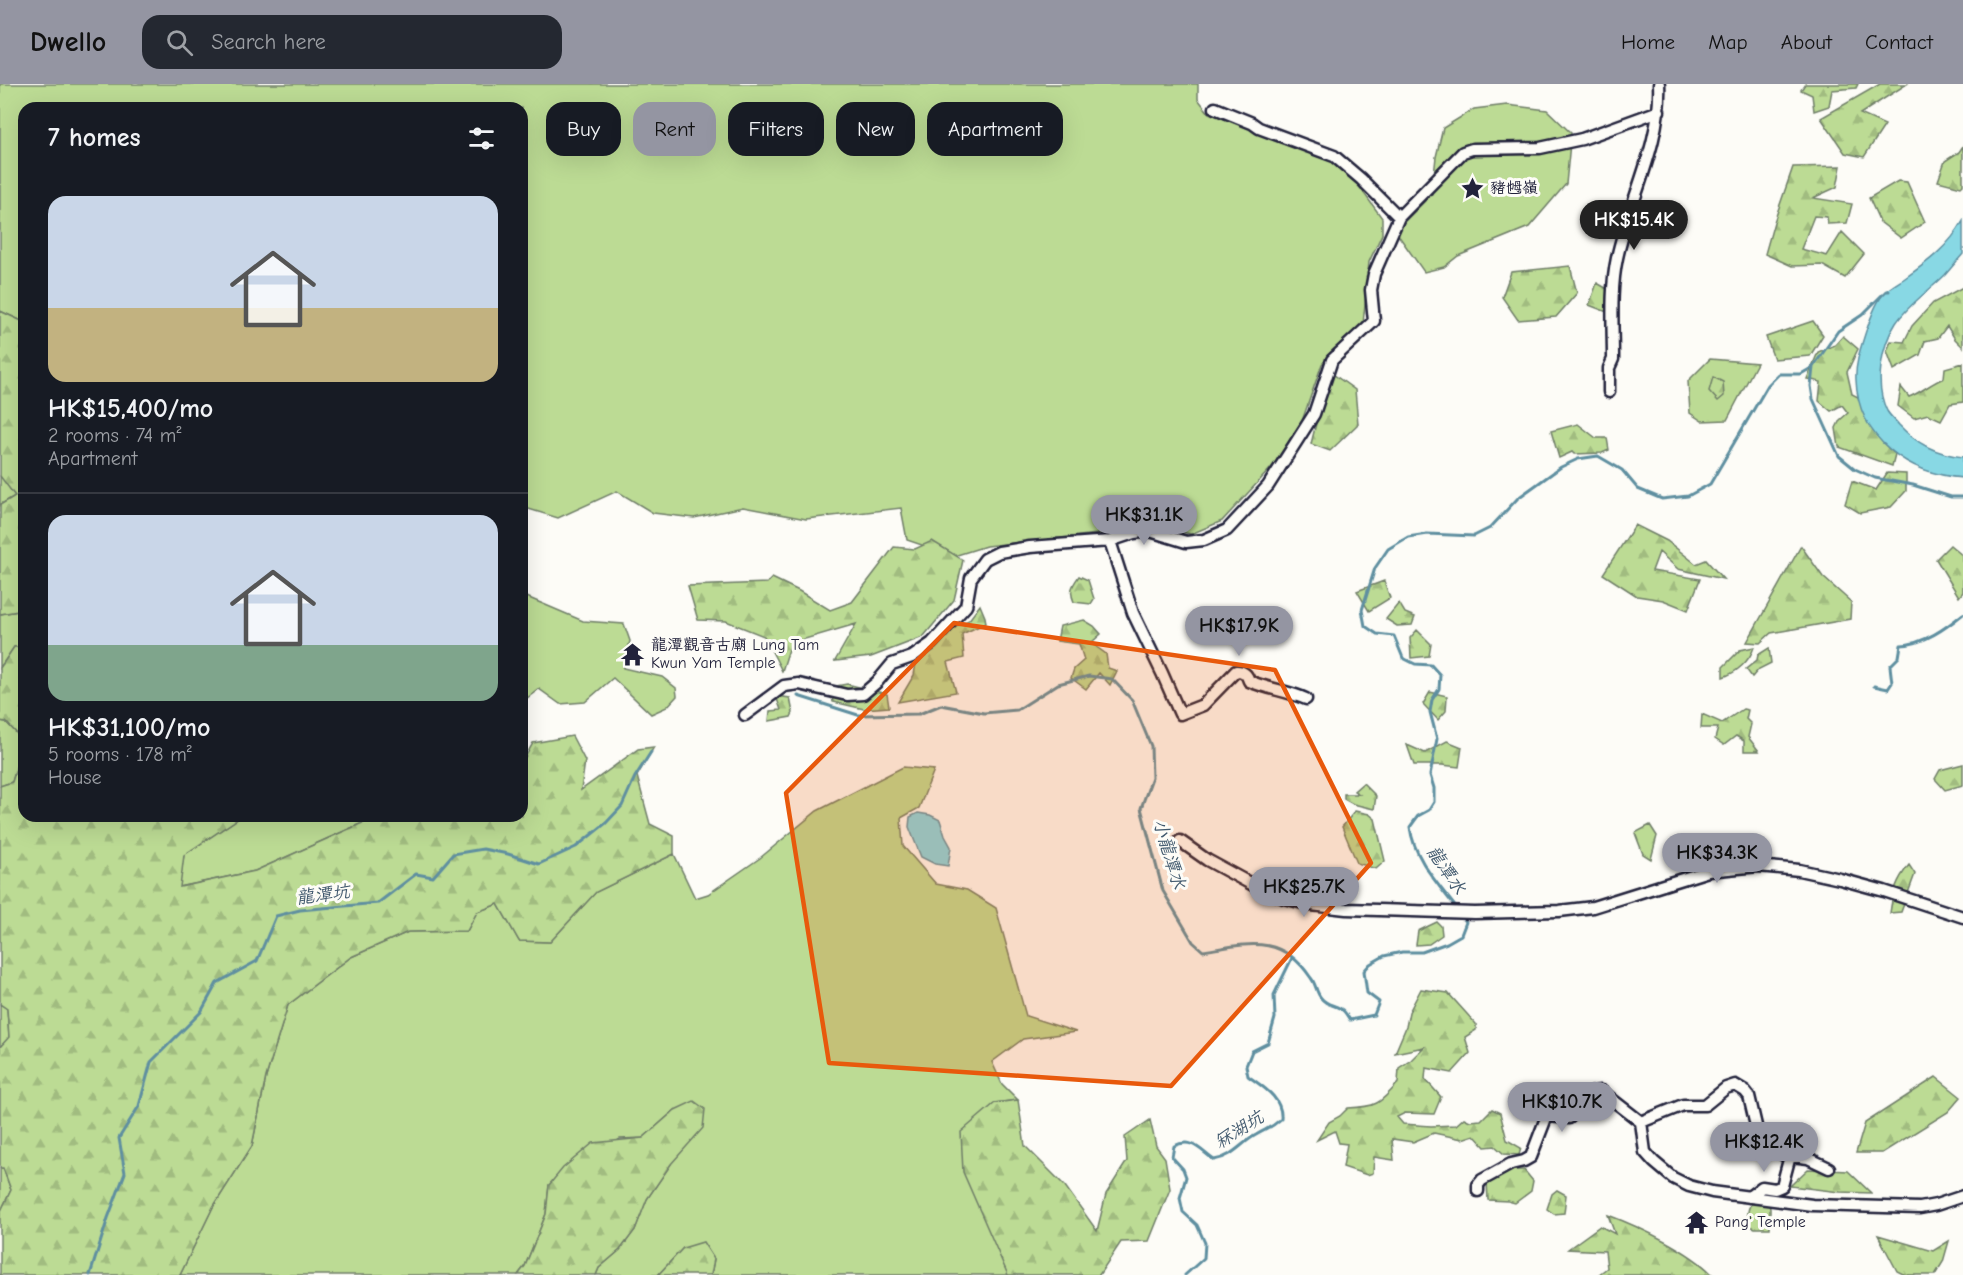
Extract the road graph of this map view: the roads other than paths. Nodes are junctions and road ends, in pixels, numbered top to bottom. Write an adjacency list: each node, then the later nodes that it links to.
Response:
1 (1659, 84): 3 (street)
2 (1215, 108): 4 (street)
3 (1659, 111): 4 (street); 5 (street)
4 (1399, 217): 6 (street)
5 (1609, 392)
6 (1110, 541): 7 (street); 8 (street)
7 (1306, 699)
8 (745, 715)
9 (1180, 841): 10 (street)
10 (1963, 917)
11 (1641, 1122): 12 (street); 14 (street); 16 (street)
12 (1790, 1156): 13 (street); 16 (street)
13 (1829, 1167)
14 (1478, 1191)
15 (1963, 1196): 16 (street)
16 (1749, 1197)

